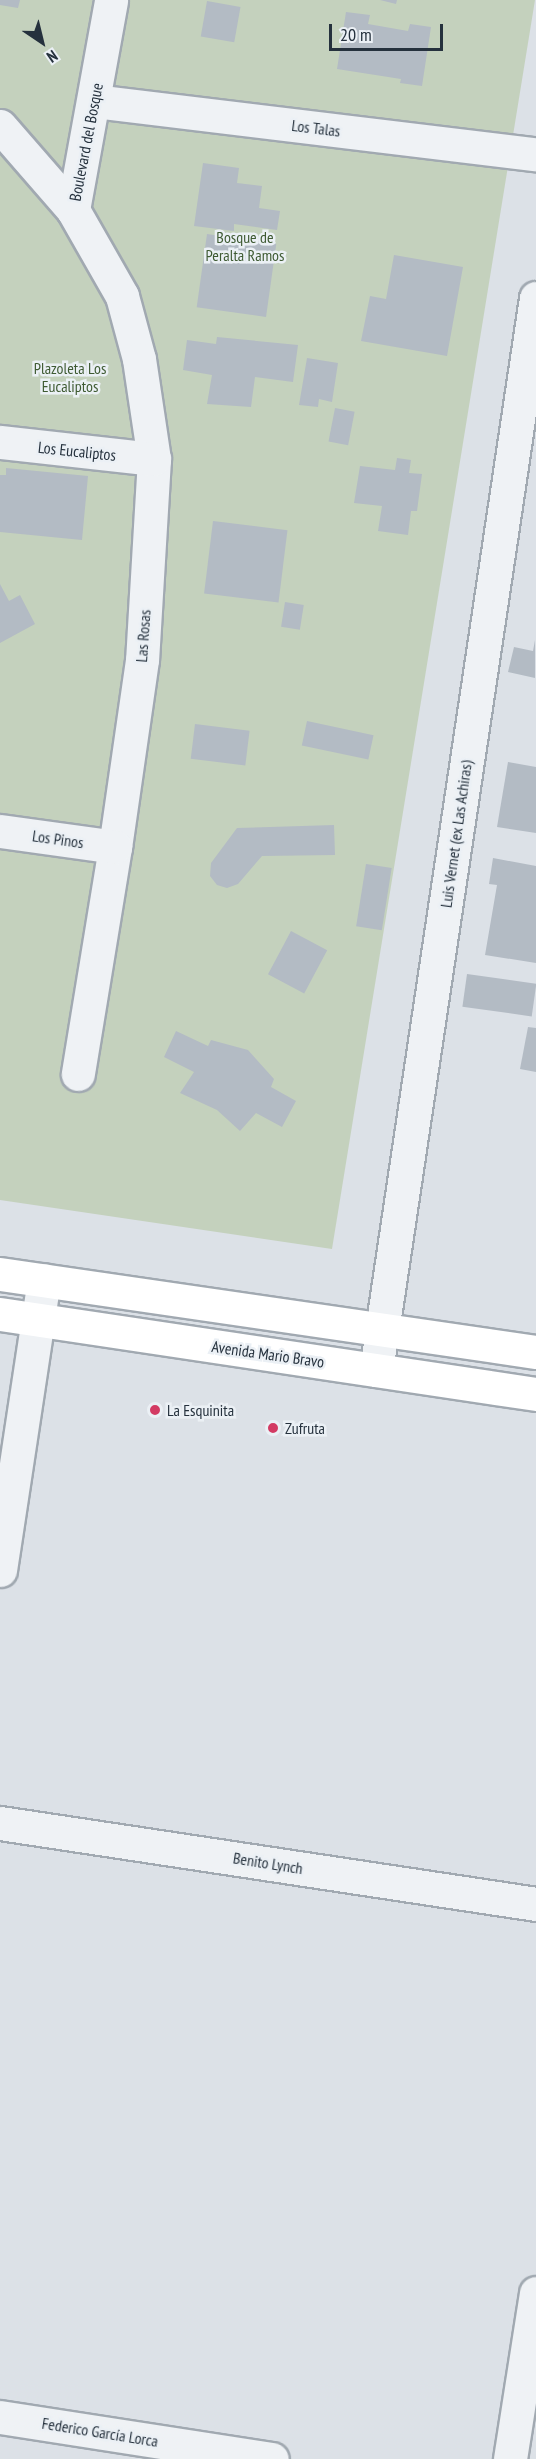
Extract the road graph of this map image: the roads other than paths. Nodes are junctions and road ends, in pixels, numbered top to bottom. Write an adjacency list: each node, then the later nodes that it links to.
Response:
1 (111, 0): 2 (street, Boulevard del Bosque)
2 (95, 101): 4 (street, Los Talas); 5 (street, Boulevard del Bosque)
3 (0, 126): 5 (street, Boulevard del Bosque)
4 (536, 154)
5 (73, 210): 8 (street, Las Rosas)
6 (536, 298): 16 (street, Luis Vernet (ex Las Achiras))
7 (0, 442): 8 (street, Los Eucaliptos)
8 (154, 459): 10 (street, Las Rosas)
9 (0, 831): 10 (street, Los Pinos)
10 (115, 847): 11 (street, Las Rosas)
11 (78, 1074)
12 (0, 1274): 13 (main road)
13 (44, 1280): 15 (street); 16 (main road)
14 (0, 1314): 15 (main road, Avenida Mario Bravo)
15 (38, 1319): 18 (main road, Avenida Mario Bravo); 20 (street)
16 (382, 1329): 17 (main road); 18 (street, Luis Vernet (ex Las Achiras))
17 (536, 1352)
18 (376, 1370): 19 (main road, Avenida Mario Bravo)
19 (536, 1394)
20 (0, 1570)
21 (0, 1823): 22 (street, Benito Lynch)
22 (536, 1904)
23 (536, 2293): 26 (street)
24 (0, 2417): 25 (street, Federico García Lorca)
25 (272, 2459)
26 (510, 2459)

